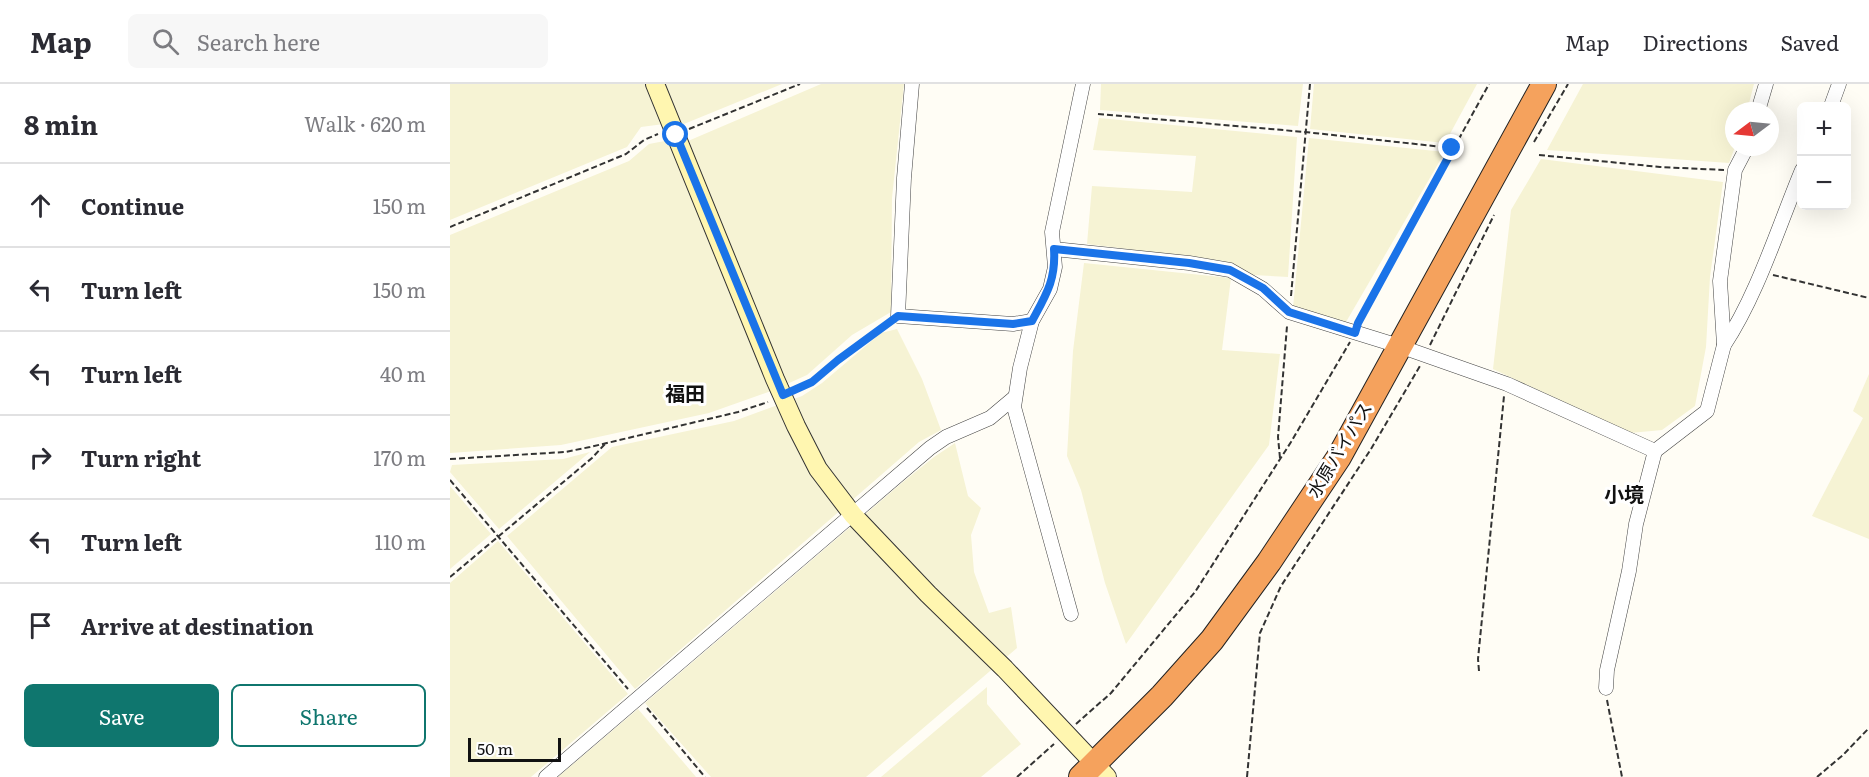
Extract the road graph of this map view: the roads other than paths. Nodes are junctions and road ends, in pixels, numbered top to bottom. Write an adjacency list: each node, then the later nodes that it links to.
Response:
1 (655, 84): 17 (street)
2 (912, 84): 12 (street)
3 (1083, 84): 11 (street)
4 (1544, 84): 14 (highway, 水原バイパス)
5 (1766, 84): 7 (street)
6 (1839, 84): 8 (street)
7 (1761, 102)
8 (1832, 102)
9 (1743, 156): 13 (street)
10 (1797, 182): 13 (street)
11 (1054, 249): 12 (street); 14 (street)
12 (1032, 321): 15 (street)
13 (1724, 345): 16 (street)
14 (1399, 346): 16 (street); 20 (highway, 水原バイパス)
15 (1015, 397): 17 (street); 18 (street)
16 (1655, 451): 19 (street)
17 (854, 515): 20 (street); 21 (street)
18 (1071, 614)
19 (1606, 688)
20 (1094, 772)
21 (546, 777)

